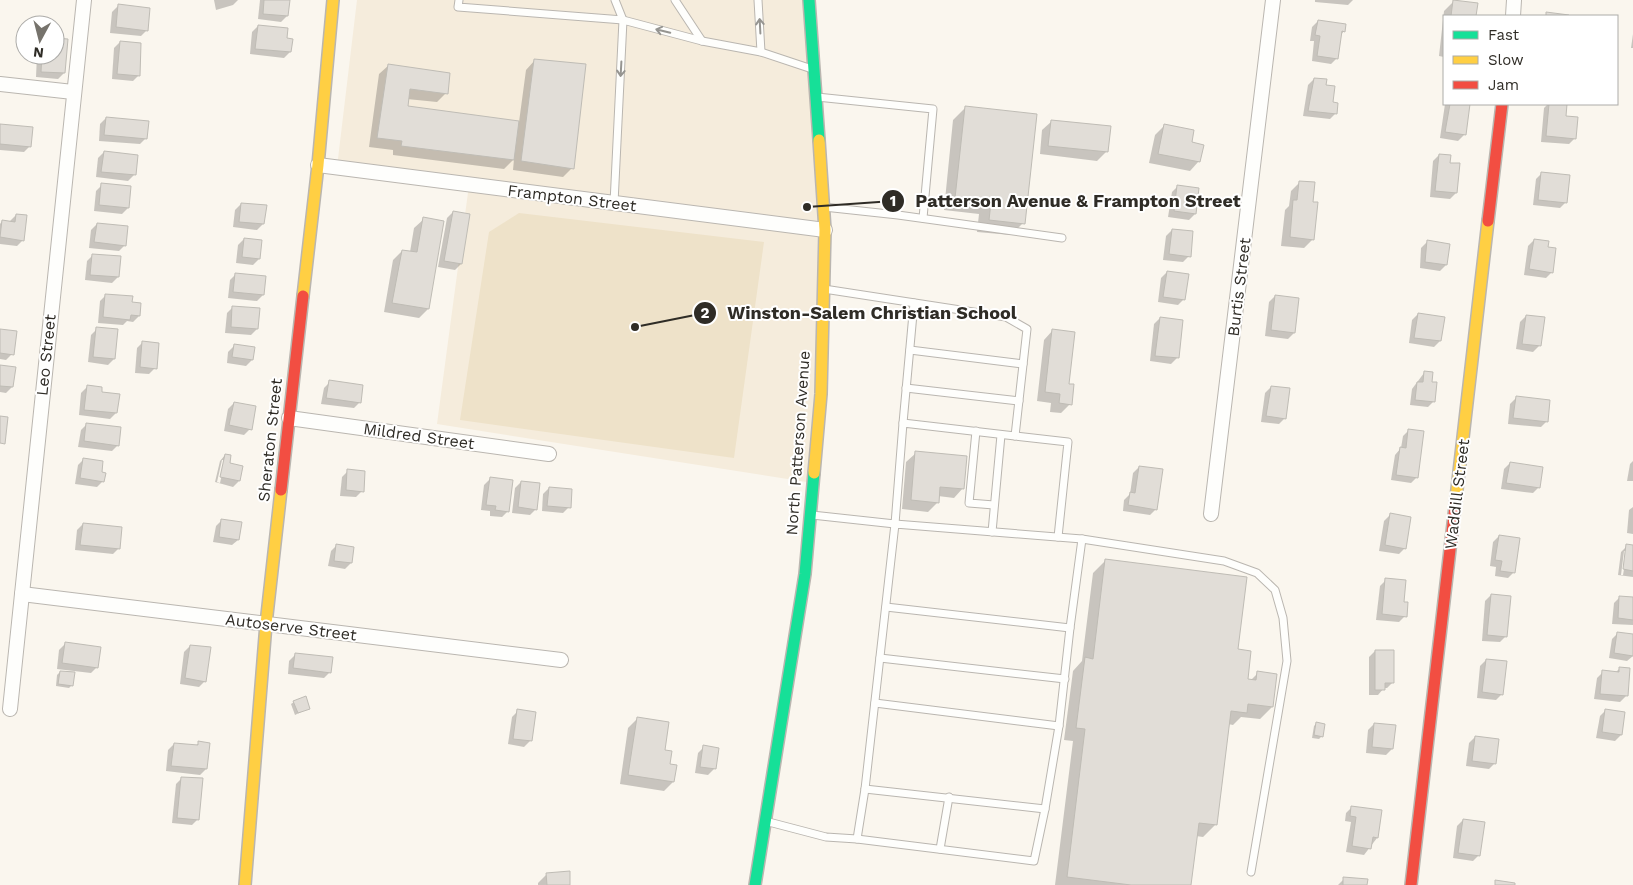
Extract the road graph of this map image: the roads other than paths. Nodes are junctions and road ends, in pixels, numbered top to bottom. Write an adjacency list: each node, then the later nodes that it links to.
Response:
1 (84, 0): 16 (street, Leo Street)
2 (333, 0): 19 (street, Sheraton Street)
3 (459, 0): 11 (lane)
4 (616, 0): 11 (lane)
5 (675, 0): 12 (lane)
6 (758, 0): 13 (lane, one-way to 6)
7 (809, 0): 14 (street, North Patterson Avenue)
8 (1273, 0): 38 (street, Burtis Street)
9 (1514, 0): 10 (street)
10 (1513, 15)
11 (623, 20): 12 (lane, one-way to 11); 20 (lane, one-way to 20)
12 (702, 41): 13 (lane)
13 (761, 52): 14 (lane)
14 (815, 70): 17 (street, North Patterson Avenue)
15 (0, 84): 16 (street)
16 (73, 92): 44 (street, Leo Street)
17 (817, 97): 21 (street, North Patterson Avenue); 22 (lane)
18 (1502, 105): 63 (street, Waddill Street)
19 (318, 165): 20 (street, Frampton Street); 31 (street, Sheraton Street)
20 (614, 203): 23 (street, Frampton Street)
21 (823, 207): 22 (lane); 23 (street, North Patterson Avenue)
22 (923, 218): 24 (lane)
23 (825, 230): 25 (street, North Patterson Avenue)
24 (1062, 238)
25 (823, 289): 26 (lane); 39 (street, North Patterson Avenue)
26 (914, 303): 27 (lane); 28 (lane)
27 (910, 350): 28 (lane); 29 (lane)
28 (1023, 364): 30 (lane)
29 (906, 388): 30 (lane); 32 (lane)
30 (1019, 401): 35 (lane)
31 (289, 418): 36 (street, Mildred Street); 46 (street, Sheraton Street)
32 (903, 422): 33 (lane); 40 (lane)
33 (976, 431): 34 (lane); 37 (lane)
34 (1001, 434): 35 (lane); 37 (lane)
35 (1015, 436): 42 (lane)
36 (549, 454)
37 (994, 505): 41 (lane)
38 (1211, 514)
39 (810, 515): 40 (lane); 57 (street, North Patterson Avenue)
40 (896, 524): 41 (lane); 45 (lane)
41 (992, 532): 42 (lane)
42 (1058, 537): 43 (lane)
43 (1082, 539): 47 (lane); 60 (lane)
44 (22, 594): 46 (street, Autoserve Street); 52 (street, Leo Street)
45 (886, 607): 47 (lane); 48 (lane)
46 (266, 624): 49 (street, Autoserve Street); 61 (street, Sheraton Street)
47 (1070, 628): 50 (lane)
48 (880, 658): 50 (lane); 51 (lane)
49 (561, 660)
50 (1064, 678): 53 (lane)
51 (875, 703): 53 (lane); 54 (lane)
52 (10, 709)
53 (1059, 726): 56 (lane)
54 (864, 788): 55 (lane); 58 (lane)
55 (949, 797): 56 (lane); 59 (lane)
56 (1045, 809): 59 (lane)
57 (765, 821): 58 (lane); 62 (street, North Patterson Avenue)
58 (857, 838): 59 (lane)
59 (940, 849)
60 (1251, 872)
61 (245, 885)
62 (755, 885)
63 (1411, 885)

